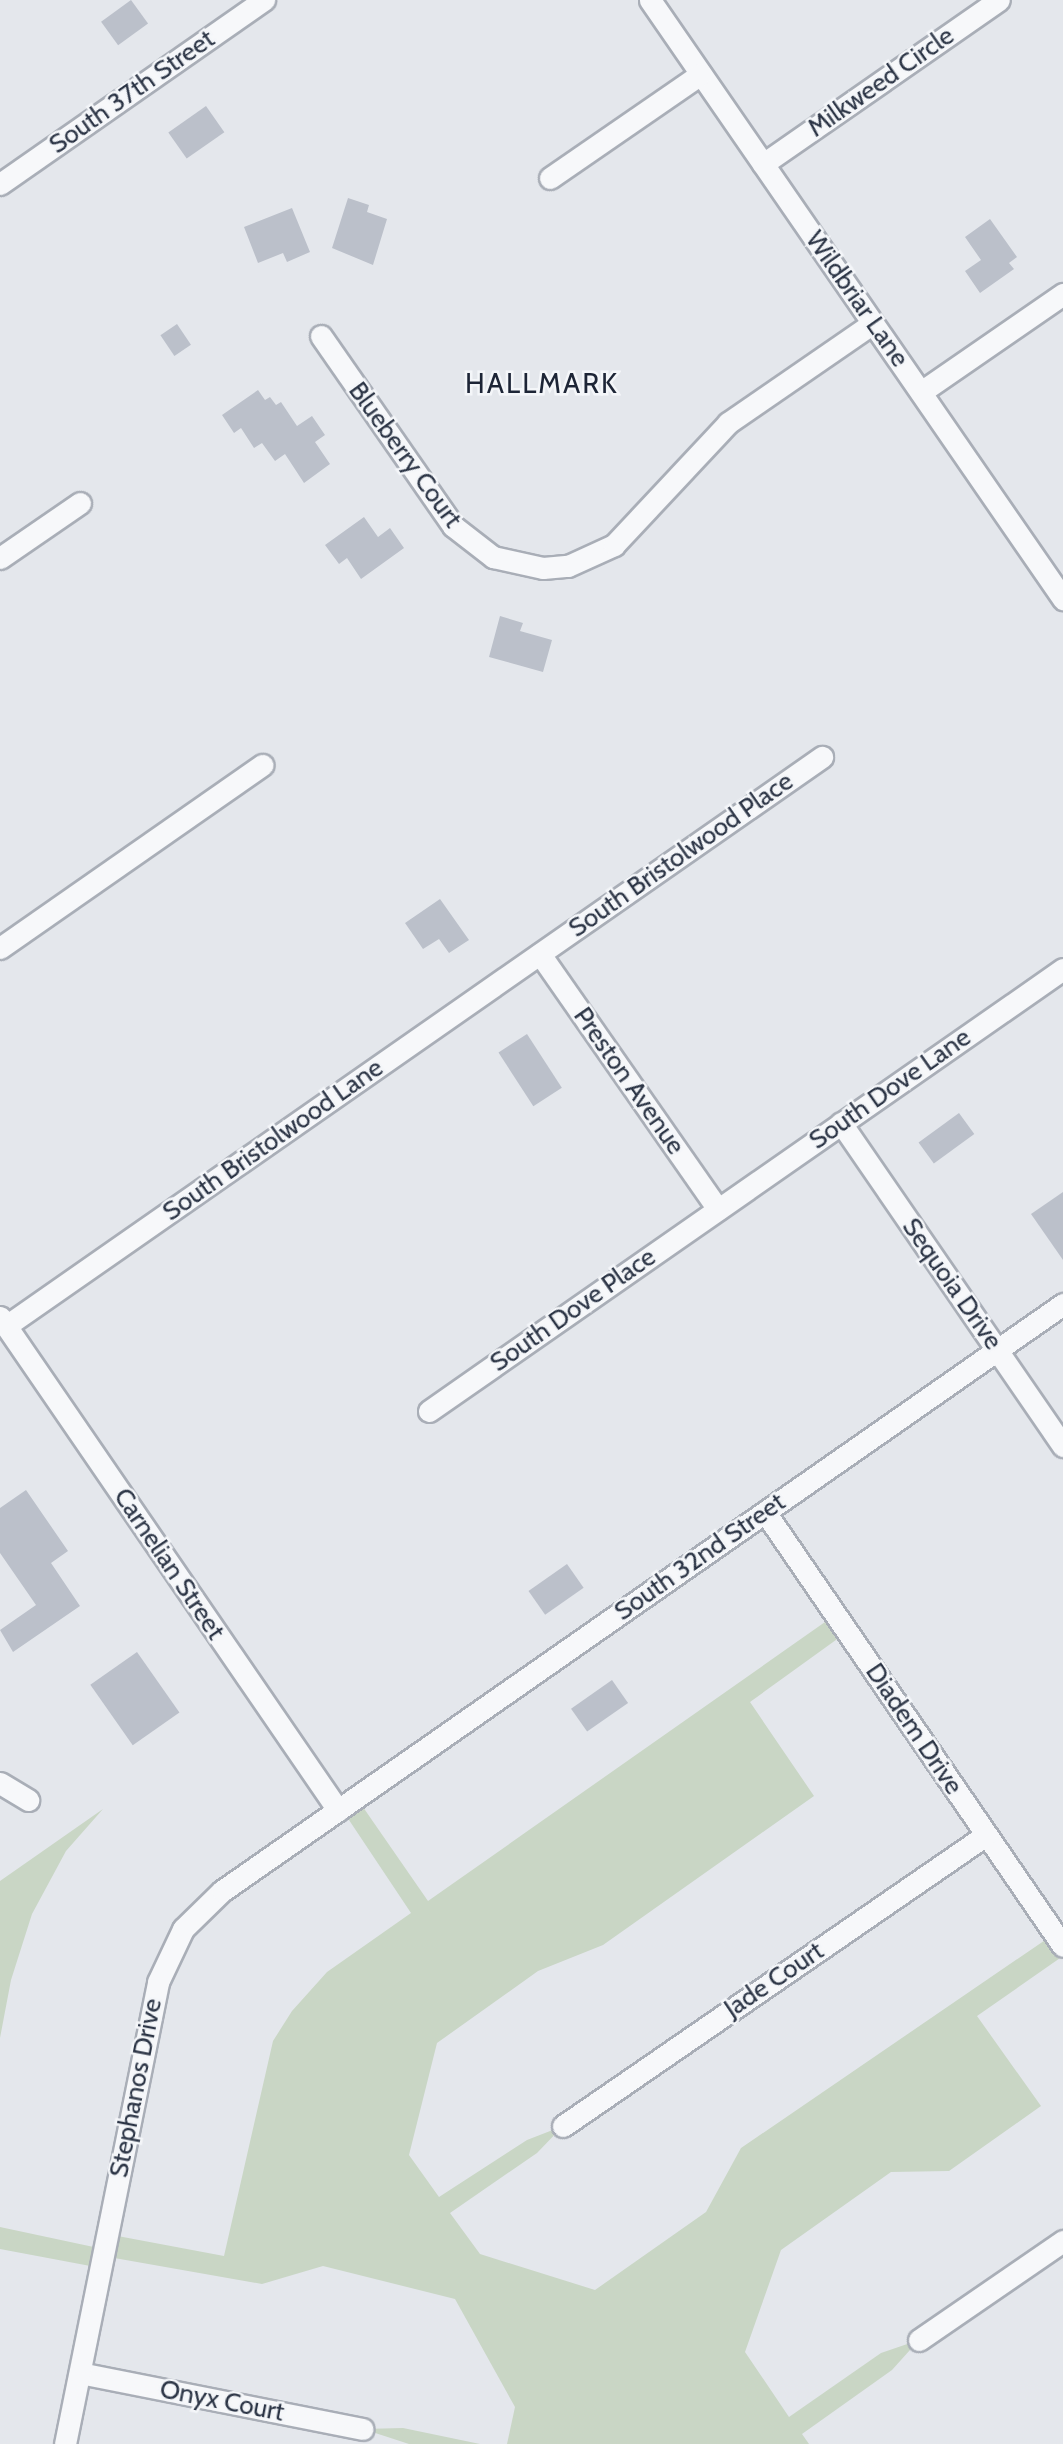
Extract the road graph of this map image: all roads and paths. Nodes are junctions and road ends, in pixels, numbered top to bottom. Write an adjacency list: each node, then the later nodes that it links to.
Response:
1 (264, 0): 7 (street, South 37th Street)
2 (650, 0): 4 (street, Wildbriar Lane)
3 (999, 0): 5 (street, Milkweed Circle)
4 (701, 74): 5 (street, Wildbriar Lane); 6 (street)
5 (763, 163): 9 (street, Wildbriar Lane)
6 (550, 178)
7 (0, 184)
8 (1063, 294): 11 (street)
9 (873, 323): 10 (street, Blueberry Court); 11 (street, Wildbriar Lane)
10 (321, 336)
11 (921, 392): 14 (street, Wildbriar Lane)
12 (80, 503): 13 (street)
13 (0, 558)
14 (1063, 598)
15 (822, 757): 18 (street, South Bristolwood Place)
16 (262, 765): 17 (street)
17 (0, 948)
18 (540, 954): 21 (street, Preston Avenue); 23 (street, South Bristolwood Lane)
19 (1063, 969): 20 (street, South Dove Lane)
20 (841, 1123): 21 (street, South Dove Lane); 24 (street, Sequoia Drive)
21 (718, 1209): 25 (street, South Dove Place)
22 (1063, 1304): 24 (street, South 32nd Street)
23 (3, 1321): 30 (street, Carnelian Street)
24 (997, 1350): 26 (street, Sequoia Drive); 27 (street, South 32nd Street)
25 (429, 1411)
26 (1063, 1446)
27 (765, 1512): 30 (street, South 32nd Street); 31 (street, Diadem Drive)
28 (0, 1783): 29 (street)
29 (28, 1800)
30 (338, 1810): 36 (street, Stephanos Drive)
31 (986, 1835): 32 (street, Diadem Drive); 33 (street, Jade Court)
32 (1063, 1946)
33 (563, 2126)
34 (1063, 2241): 35 (street)
35 (919, 2340)
36 (80, 2373): 37 (street, Onyx Court); 38 (street, Stephanos Drive)
37 (363, 2428)
38 (65, 2444)

